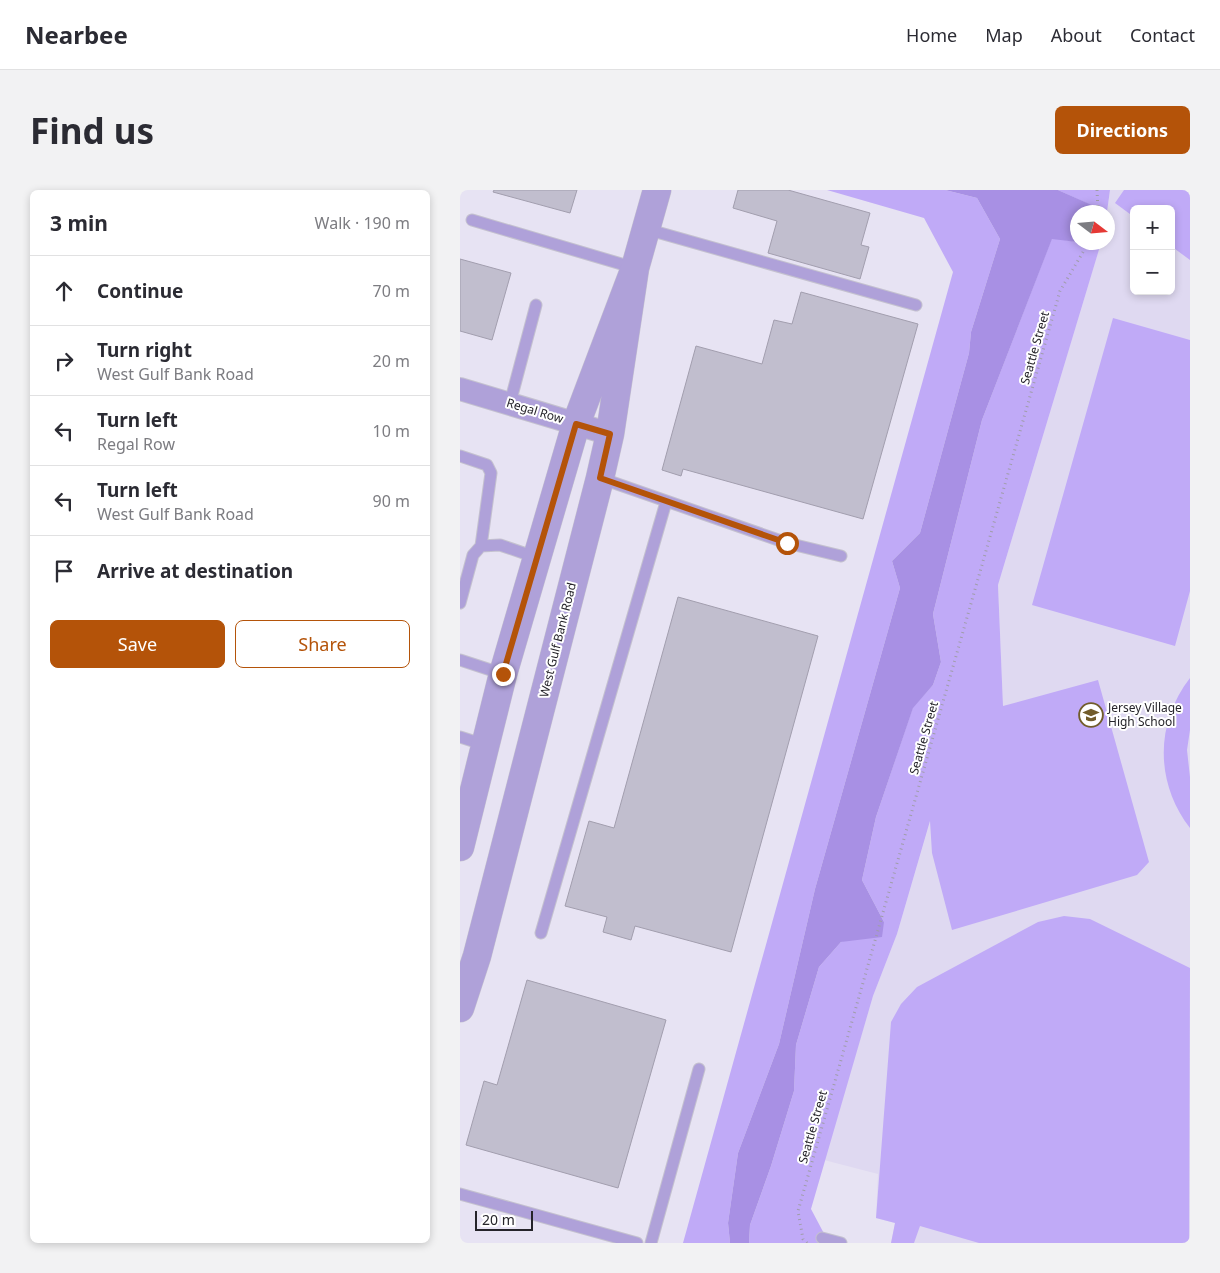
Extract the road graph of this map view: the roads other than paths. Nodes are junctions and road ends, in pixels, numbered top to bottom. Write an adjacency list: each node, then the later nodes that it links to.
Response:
1 (657, 190): 3 (street, West Gulf Bank Road)
2 (472, 220): 4 (lane)
3 (646, 229): 4 (street, West Gulf Bank Road); 6 (lane)
4 (635, 268): 9 (street, West Gulf Bank Road); 10 (street, West Gulf Bank Road)
5 (536, 305): 8 (lane)
6 (916, 305)
7 (460, 389): 8 (street, Regal Row)
8 (510, 403): 9 (street, Regal Row)
9 (576, 424): 10 (street, Regal Row); 16 (street, West Gulf Bank Road)
10 (610, 434): 12 (street, West Gulf Bank Road)
11 (460, 456): 14 (lane)
12 (600, 478): 13 (lane); 23 (street, West Gulf Bank Road)
13 (666, 502): 15 (lane); 22 (lane)
14 (477, 551): 16 (lane); 17 (lane)
15 (841, 556)
16 (538, 558): 19 (street, West Gulf Bank Road)
17 (460, 603)
18 (460, 660): 19 (lane)
19 (503, 674): 20 (street, West Gulf Bank Road)
20 (473, 741): 21 (street, West Gulf Bank Road)
21 (460, 847)
22 (540, 932)
23 (460, 1008)
24 (699, 1069): 28 (lane)
25 (460, 1194): 27 (lane)
26 (822, 1238): 29 (lane)
27 (637, 1243)
28 (651, 1243)
29 (841, 1243)

